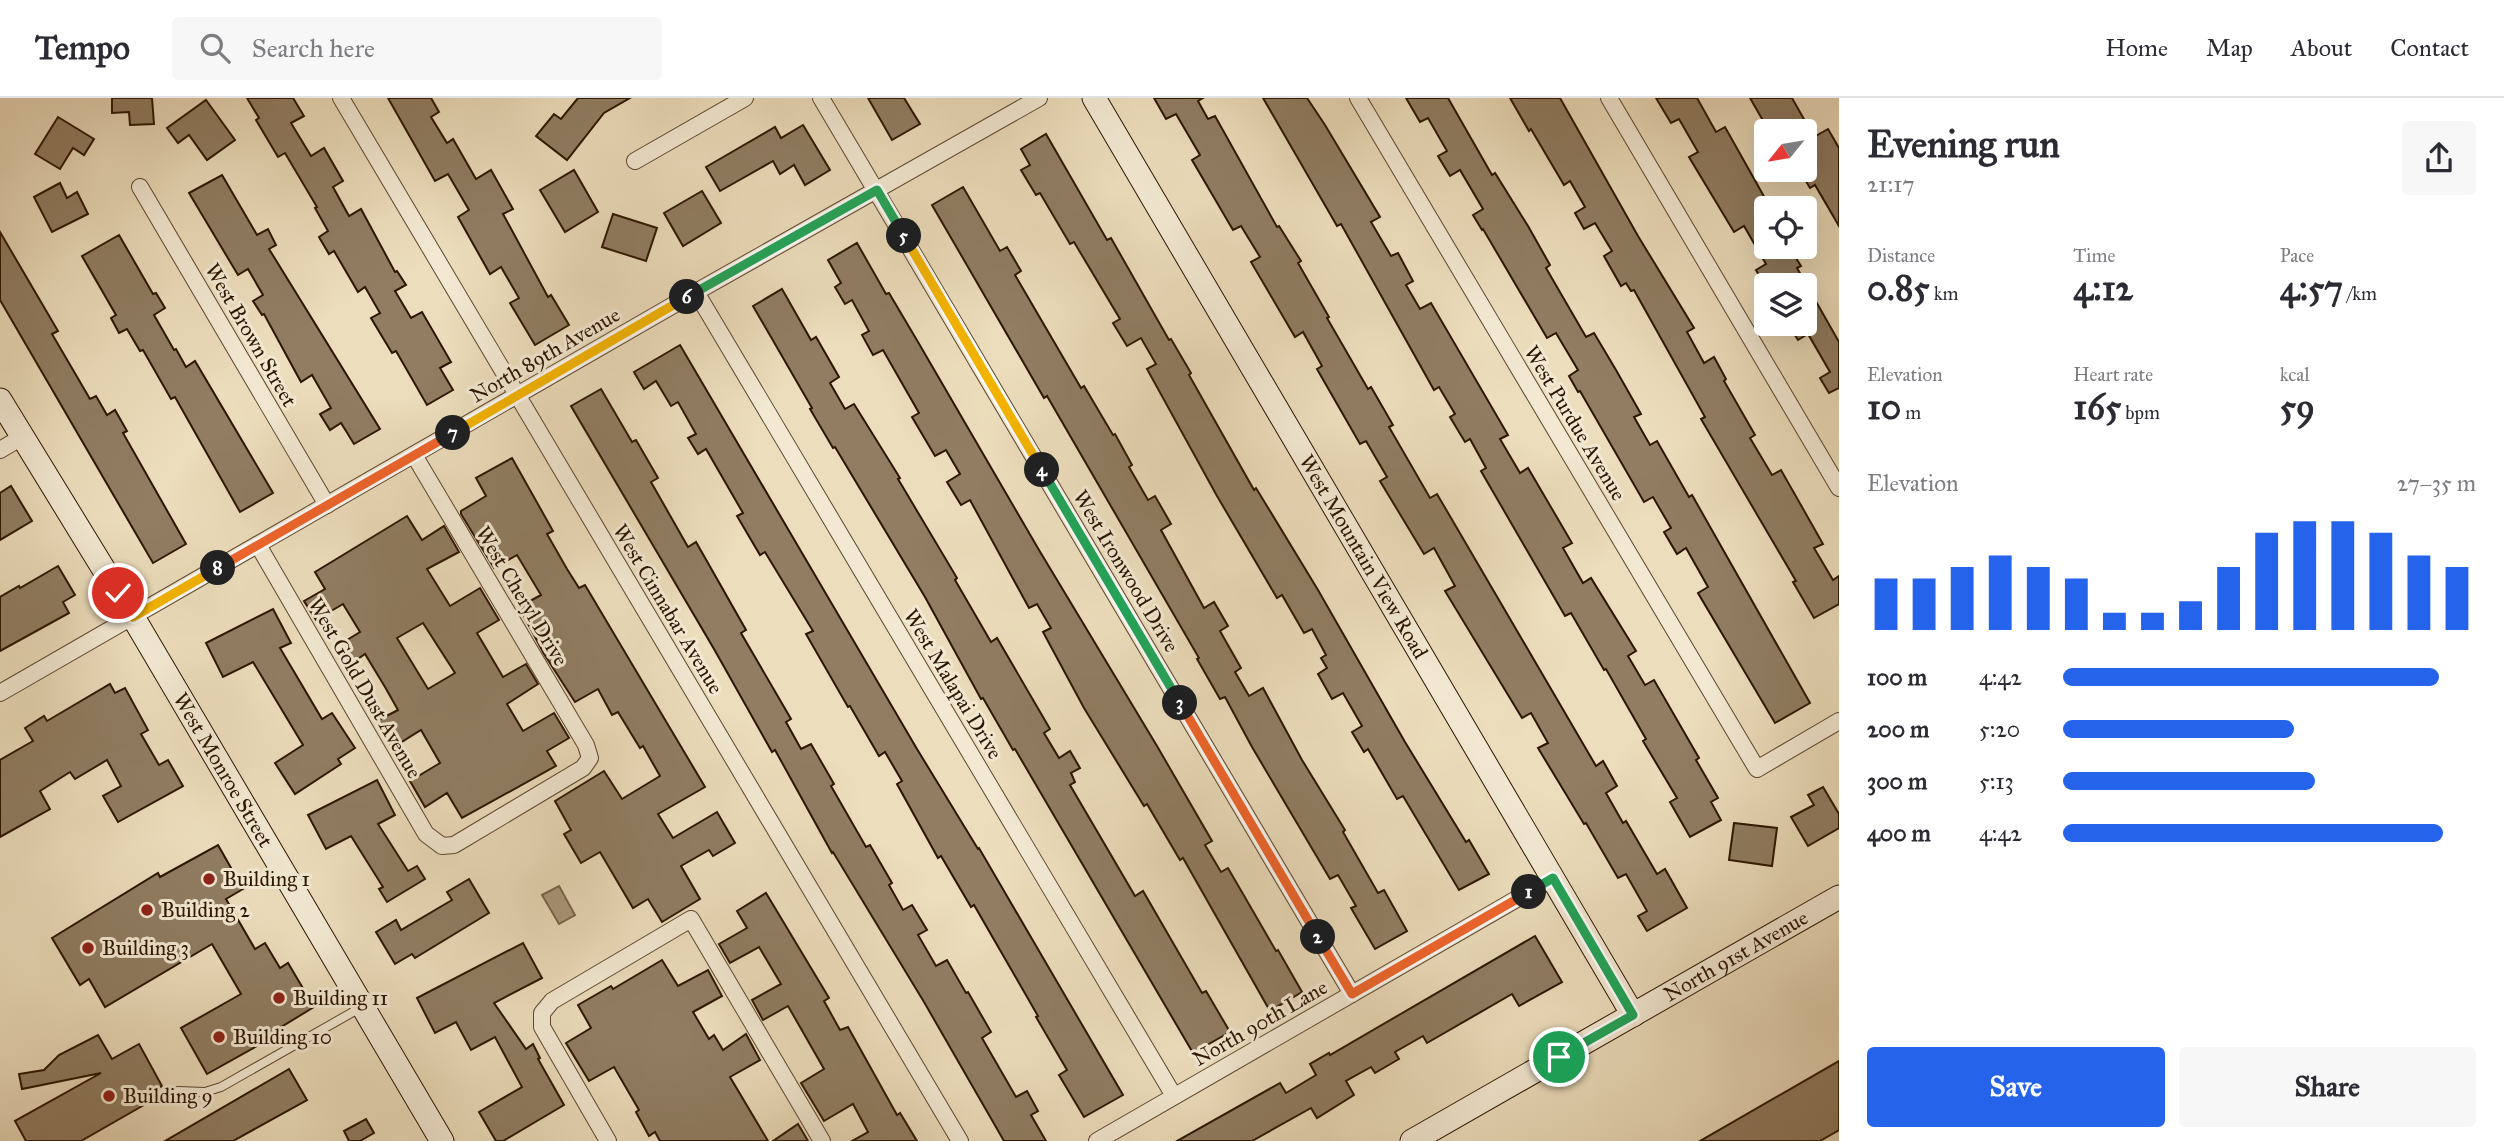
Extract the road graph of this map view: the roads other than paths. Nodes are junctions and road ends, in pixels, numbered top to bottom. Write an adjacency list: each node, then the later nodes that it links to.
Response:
1 (341, 98): 12 (street, West Cinnabar Avenue)
2 (745, 98): 8 (street)
3 (821, 98): 10 (street, West Ironwood Drive)
4 (1039, 98): 10 (street, North 89th Avenue)
5 (1094, 98): 24 (street, West Mountain View Road)
6 (1358, 98): 22 (street, West Purdue Avenue)
7 (1608, 98): 17 (street)
8 (635, 161)
9 (140, 187): 18 (street, West Brown Street)
10 (877, 190): 11 (street, North 89th Avenue); 26 (street, West Ironwood Drive)
11 (696, 292): 12 (street, North 89th Avenue); 30 (street, West Malapai Drive)
12 (517, 396): 16 (street, North 89th Avenue); 34 (street, West Cinnabar Avenue)
13 (0, 400): 14 (street, West Monroe Street)
14 (22, 438): 15 (street); 20 (street, West Monroe Street)
15 (0, 450)
16 (414, 455): 18 (street, North 89th Avenue); 23 (street, West Cheryl Drive)
17 (1839, 488)
18 (327, 505): 19 (street, North 89th Avenue)
19 (258, 545): 20 (street, North 89th Avenue); 23 (street, West Gold Dust Avenue)
20 (133, 617): 21 (street, North 89th Avenue); 27 (street, West Monroe Street)
21 (0, 693)
22 (1839, 720)
23 (442, 846)
24 (1553, 878): 26 (street, North 90th Lane); 28 (street, West Mountain View Road)
25 (1839, 897): 28 (street, North 91st Avenue)
26 (1352, 994): 30 (street, North 90th Lane)
27 (363, 1006): 29 (lane); 31 (street, West Monroe Street)
28 (1633, 1015): 36 (street, North 91st Avenue)
29 (178, 1091)
30 (1174, 1096): 35 (street, North 90th Lane)
31 (442, 1141)
32 (608, 1141): 33 (street)
33 (822, 1141)
34 (960, 1141)
35 (1097, 1141)
36 (1412, 1141)

